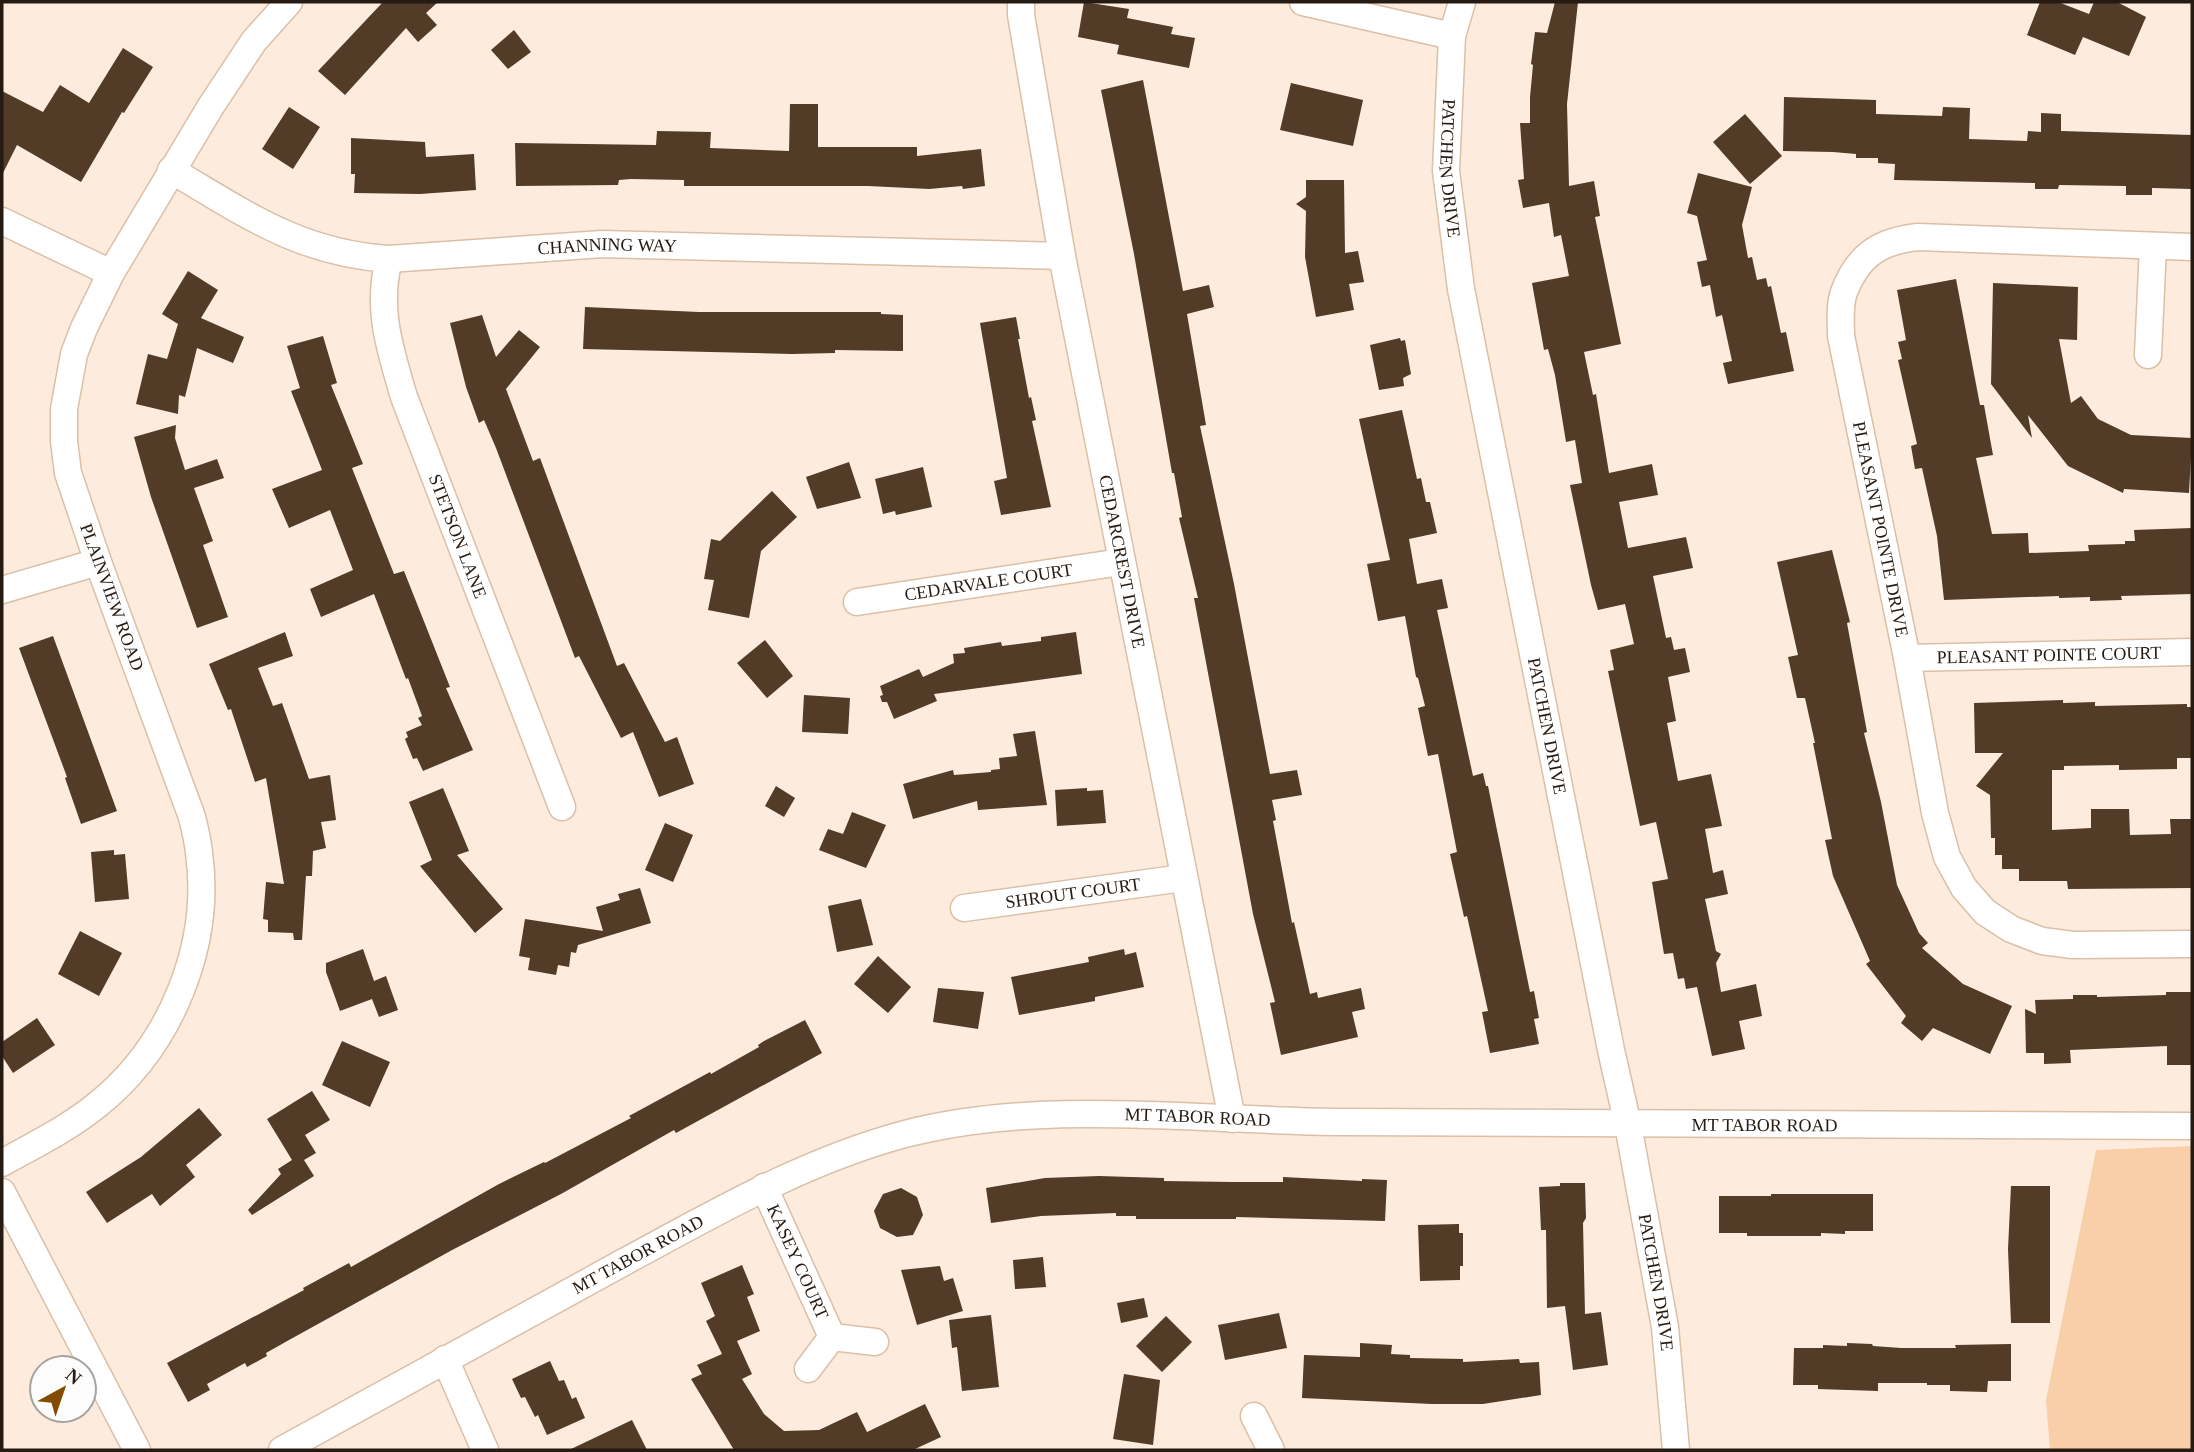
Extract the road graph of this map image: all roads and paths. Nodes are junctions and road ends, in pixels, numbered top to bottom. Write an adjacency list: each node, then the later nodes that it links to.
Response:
1 (289, 2): 6 (street, PLAINVIEW ROAD)
2 (1021, 2): 10 (street, CEDARCREST DRIVE)
3 (1303, 2): 5 (street)
4 (1462, 2): 5 (street, PATCHEN DRIVE)
5 (1452, 36): 25 (street, PATCHEN DRIVE)
6 (171, 170): 11 (street, CHANNING WAY); 12 (street, PLAINVIEW ROAD)
7 (2, 221): 12 (street)
8 (2153, 246): 9 (street, PLEASANT POINTE DRIVE); 13 (street); 19 (street, PLEASANT POINTE DRIVE)
9 (2192, 247)
10 (1062, 256): 11 (street, CHANNING WAY); 15 (street, CEDARCREST DRIVE)
11 (389, 260): 20 (street, STETSON LANE)
12 (111, 274): 14 (street, PLAINVIEW ROAD)
13 (2148, 355)
14 (98, 562): 16 (street); 27 (street, PLAINVIEW ROAD)
15 (1121, 562): 17 (street, CEDARVALE COURT); 21 (street, CEDARCREST DRIVE)
16 (2, 590)
17 (857, 602)
18 (2192, 652): 19 (street, PLEASANT POINTE COURT)
19 (1907, 658): 23 (street, PLEASANT POINTE DRIVE)
20 (562, 807)
21 (1183, 878): 22 (street, SHROUT COURT); 24 (street, CEDARCREST DRIVE)
22 (964, 908)
23 (2192, 944)
24 (1232, 1119): 25 (street, MT TABOR ROAD); 28 (street, MT TABOR ROAD)
25 (1628, 1125): 26 (street, MT TABOR ROAD); 40 (street, PATCHEN DRIVE)
26 (2192, 1126)
27 (2, 1163)
28 (764, 1186): 30 (street, KASEY COURT); 32 (street, MT TABOR ROAD)
29 (2, 1192): 35 (street)
30 (832, 1337): 31 (street, KASEY COURT); 33 (street, KASEY COURT)
31 (875, 1342)
32 (444, 1359): 36 (street, MT TABOR ROAD); 37 (street)
33 (808, 1369)
34 (1254, 1416): 38 (street)
35 (137, 1450)
36 (282, 1450)
37 (485, 1450)
38 (1271, 1450)
39 (1670, 1450): 40 (street)
40 (1676, 1450)

